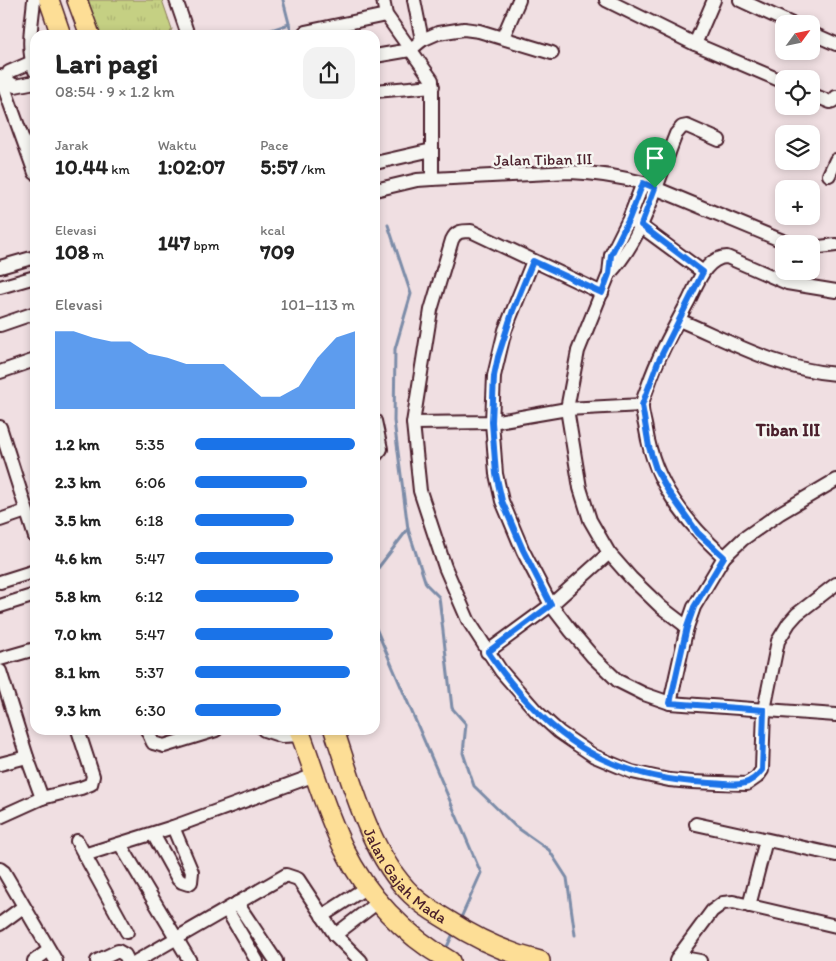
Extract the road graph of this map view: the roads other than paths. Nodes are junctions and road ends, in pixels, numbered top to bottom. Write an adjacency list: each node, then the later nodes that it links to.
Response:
1 (34, 0): 13 (street)
2 (49, 0): 14 (highway)
3 (77, 0): 15 (highway)
4 (176, 0): 16 (street)
5 (383, 0): 11 (street)
6 (414, 0): 20 (street)
7 (519, 0): 18 (street)
8 (606, 0): 21 (street)
9 (714, 0): 21 (street)
10 (740, 0): 12 (street)
11 (386, 14): 17 (street); 23 (street)
12 (775, 16)
13 (31, 30)
14 (60, 30)
15 (88, 30)
16 (186, 30)
17 (314, 30)
18 (503, 37): 20 (street); 24 (street)
19 (820, 37): 22 (street)
20 (422, 40): 23 (street)
21 (695, 44): 27 (street)
22 (836, 44)
23 (410, 50): 25 (street); 30 (street)
24 (552, 53)
25 (380, 55)
26 (30, 67): 28 (street)
27 (775, 78)
28 (2, 80): 29 (street); 36 (street)
29 (30, 83)
30 (433, 86): 31 (street); 35 (street)
31 (380, 91)
32 (836, 97): 33 (street)
33 (820, 98)
34 (719, 140): 42 (street)
35 (432, 150): 38 (street); 40 (street)
36 (30, 160)
37 (836, 160): 39 (street)
38 (380, 162)
39 (829, 175)
40 (432, 179): 41 (street, Jalan Tiban III); 43 (street, Jalan Tiban III)
41 (643, 183): 42 (street, Jalan Tiban III); 44 (street)
42 (655, 188): 44 (street); 45 (street, Jalan Tiban III)
43 (380, 189)
44 (635, 222): 51 (street); 55 (street)
45 (775, 238)
46 (836, 244): 47 (street)
47 (820, 247)
48 (30, 258): 50 (street)
49 (533, 261): 55 (street); 64 (street); 65 (street)
50 (0, 267)
51 (703, 272): 54 (street); 57 (street)
52 (30, 278): 53 (street)
53 (0, 288)
54 (836, 291)
55 (602, 293): 63 (street)
56 (30, 315): 58 (street)
57 (679, 320): 61 (street); 62 (street)
58 (0, 324)
59 (30, 362): 60 (street)
60 (0, 372)
61 (836, 374)
62 (642, 405): 63 (street); 72 (street)
63 (567, 410): 64 (street); 71 (street)
64 (492, 422): 65 (street); 77 (street)
65 (414, 423): 81 (street)
66 (0, 427): 68 (street)
67 (836, 480): 72 (street)
68 (26, 511): 69 (street); 70 (street)
69 (0, 520)
70 (30, 523)
71 (609, 553): 77 (street); 79 (street)
72 (724, 557): 79 (street)
73 (30, 573): 74 (street)
74 (0, 582)
75 (836, 584): 86 (street)
76 (30, 597): 78 (street)
77 (551, 605): 81 (street); 84 (street)
78 (0, 606)
79 (687, 627): 84 (street)
80 (30, 650): 82 (street)
81 (488, 652): 86 (street)
82 (0, 659)
83 (0, 671): 85 (street)
84 (670, 703): 86 (street)
85 (6, 710): 93 (street)
86 (764, 710): 87 (street)
87 (836, 715)
88 (80, 735): 96 (street)
89 (149, 735): 90 (street)
90 (188, 735)
91 (301, 735): 95 (highway)
92 (336, 735): 129 (highway, Jalan Gajah Mada)
93 (27, 758): 94 (street); 96 (street)
94 (0, 764)
95 (315, 775): 99 (street); 107 (highway)
96 (42, 798): 97 (street)
97 (0, 817)
98 (696, 824): 101 (street)
99 (173, 827): 100 (street); 100 (street)
100 (153, 834): 103 (street)
101 (766, 840): 105 (street); 110 (street)
102 (77, 841): 104 (street)
103 (120, 844): 104 (street); 117 (street)
104 (84, 855): 115 (street)
105 (836, 855)
106 (0, 869): 111 (street)
107 (367, 886): 108 (highway); 112 (street)
108 (378, 902): 116 (street); 119 (highway)
109 (232, 906): 112 (street); 117 (street); 126 (street); 127 (street)
110 (750, 906): 114 (street); 120 (street)
111 (23, 907): 113 (street); 118 (street)
112 (322, 916): 116 (street)
113 (0, 924)
114 (836, 926)
115 (127, 932)
116 (335, 935): 128 (street)
117 (177, 939): 124 (street); 125 (street)
118 (52, 955): 121 (street)
119 (436, 956)
120 (677, 959): 130 (street)
121 (34, 961)
122 (97, 961): 123 (street)
123 (128, 961)
124 (137, 961)
125 (190, 961)
126 (257, 961)
127 (276, 961)
128 (361, 961)
129 (540, 961)
130 (700, 961)

